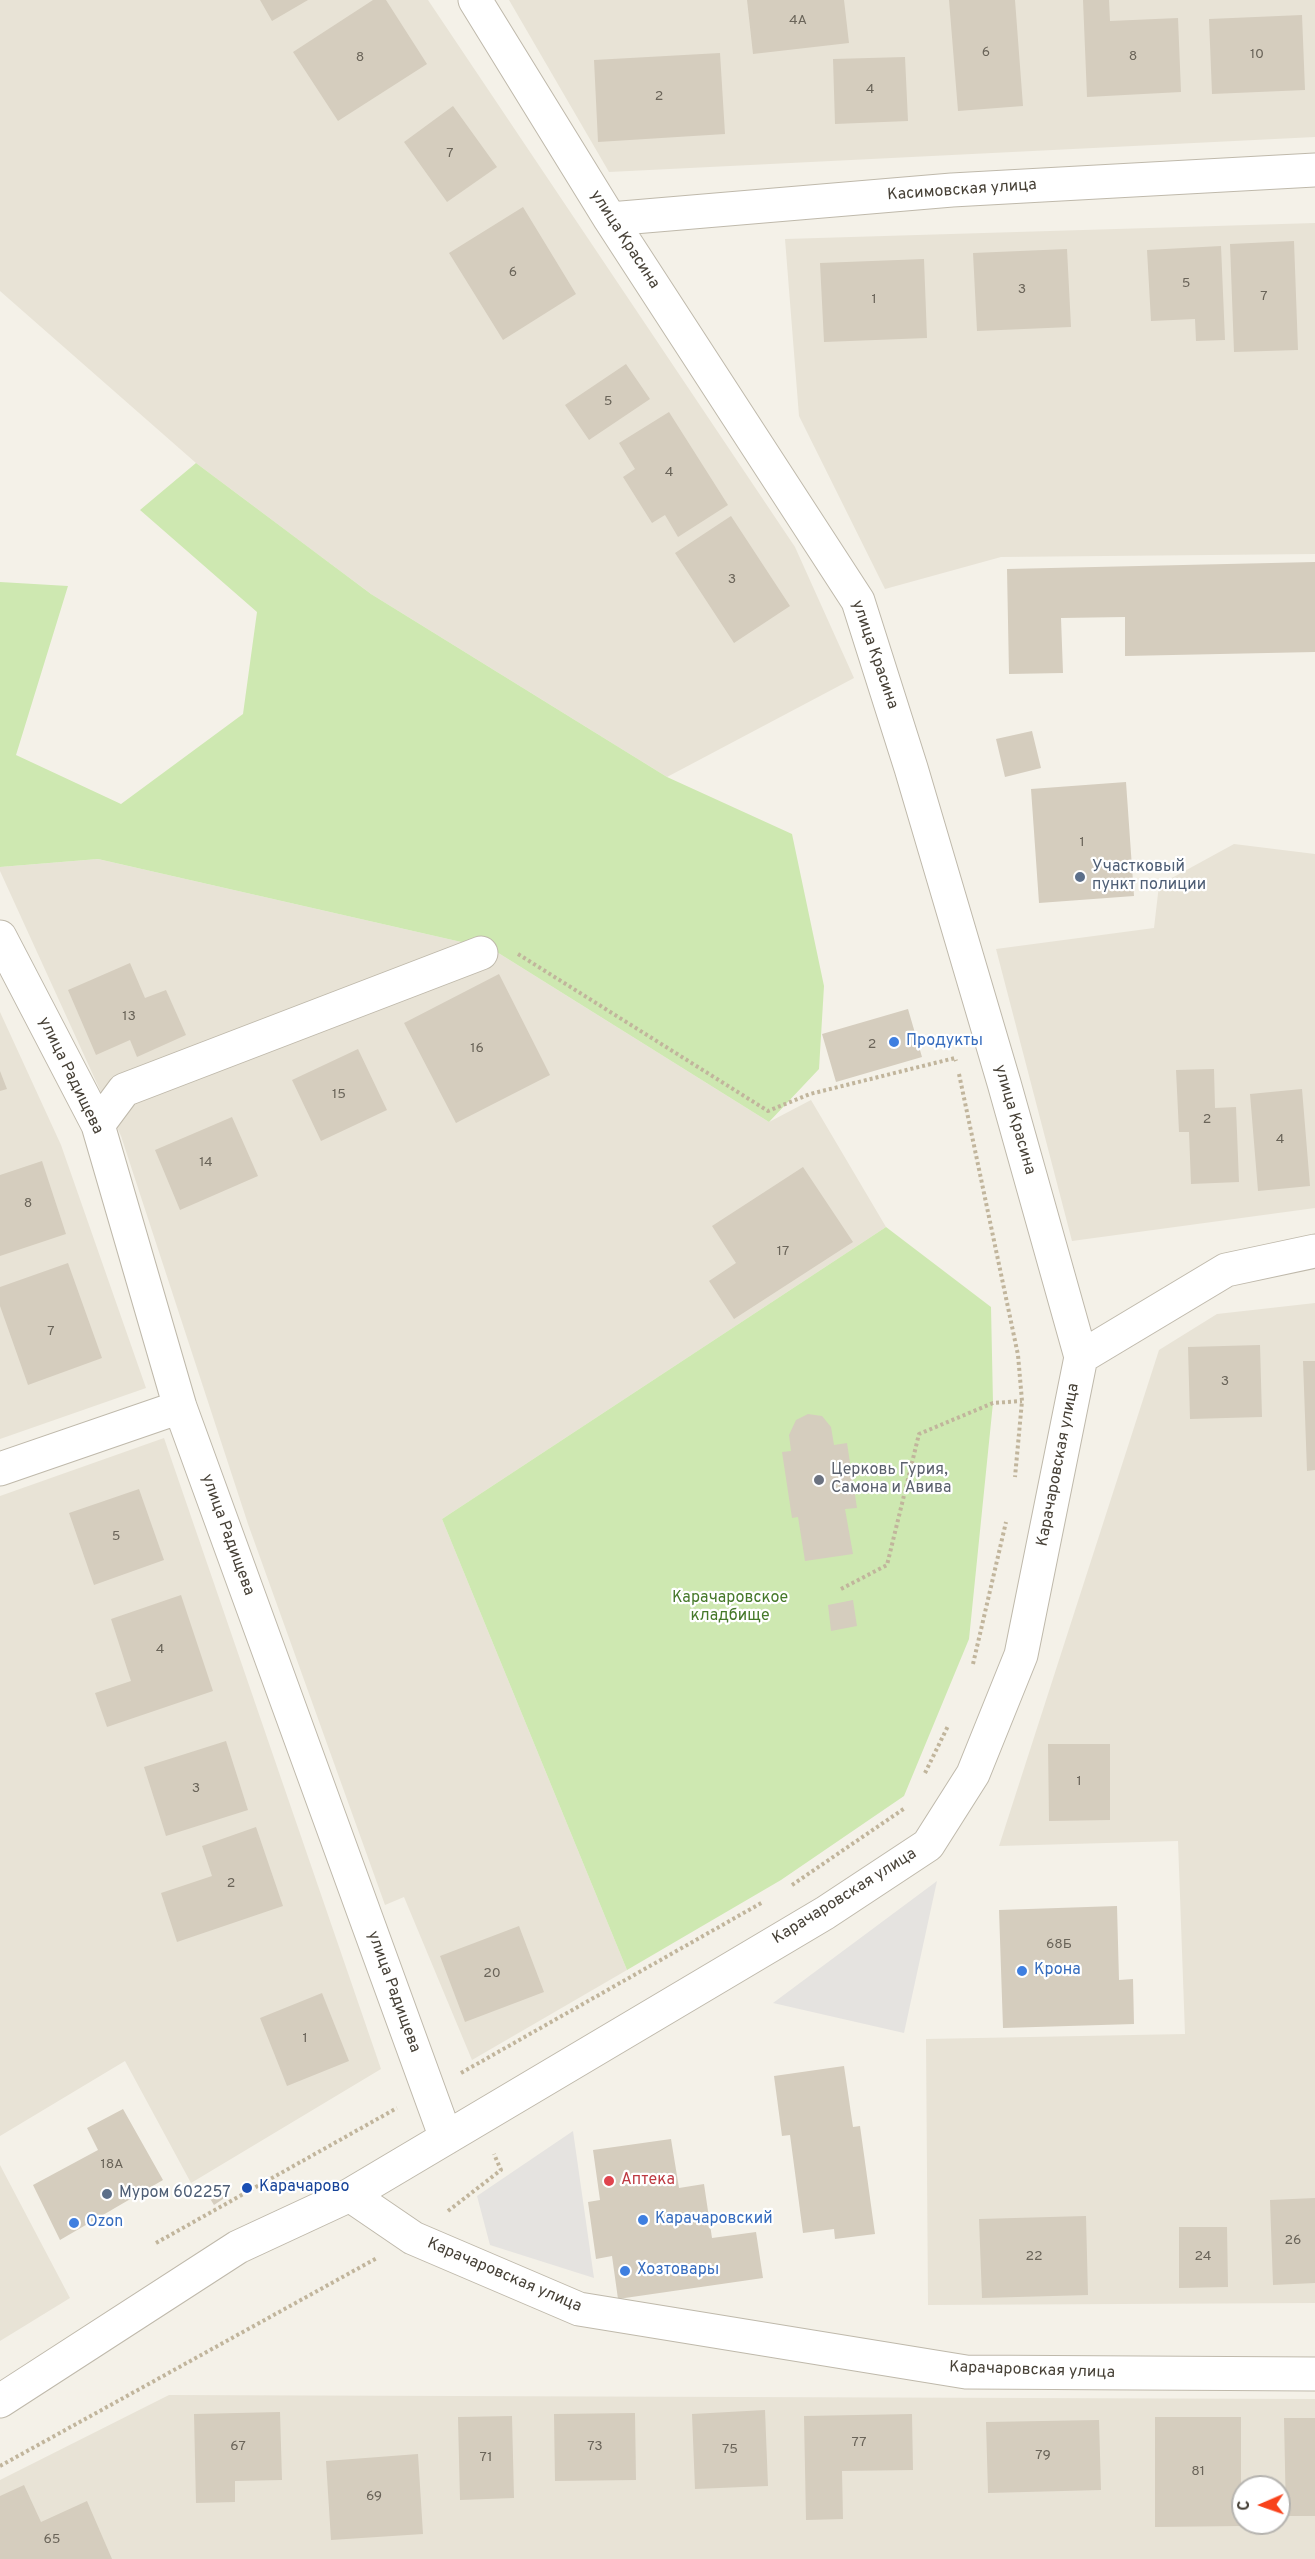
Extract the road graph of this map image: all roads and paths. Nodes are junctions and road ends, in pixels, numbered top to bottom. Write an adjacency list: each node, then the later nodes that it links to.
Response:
1 (475, 0): 3 (street, улица Красина)
2 (1315, 170): 3 (street, Касимовская улица)
3 (610, 219): 8 (street, улица Красина)
4 (0, 937): 6 (street, улица Радищева)
5 (481, 953): 6 (street); 9 (path)
6 (98, 1125): 10 (street, улица Радищева)
7 (1315, 1251): 8 (street)
8 (1081, 1357): 22 (street, Карачаровская улица)
9 (1022, 1401): 12 (path); 14 (path)
10 (180, 1407): 11 (street); 21 (street, улица Радищева)
11 (0, 1469)
12 (1015, 1483)
13 (1007, 1517): 15 (path)
14 (841, 1589)
15 (972, 1672)
16 (949, 1724): 17 (path)
17 (925, 1774)
18 (910, 1804): 19 (path)
19 (787, 1888)
20 (767, 1900): 21 (path)
21 (429, 2091): 22 (street, улица Радищева); 24 (path)
22 (446, 2138): 23 (street, Карачаровская улица)
23 (350, 2195): 25 (street, Карачаровская улица); 26 (street, Карачаровская улица)
24 (156, 2243)
25 (1315, 2374)
26 (0, 2402)

